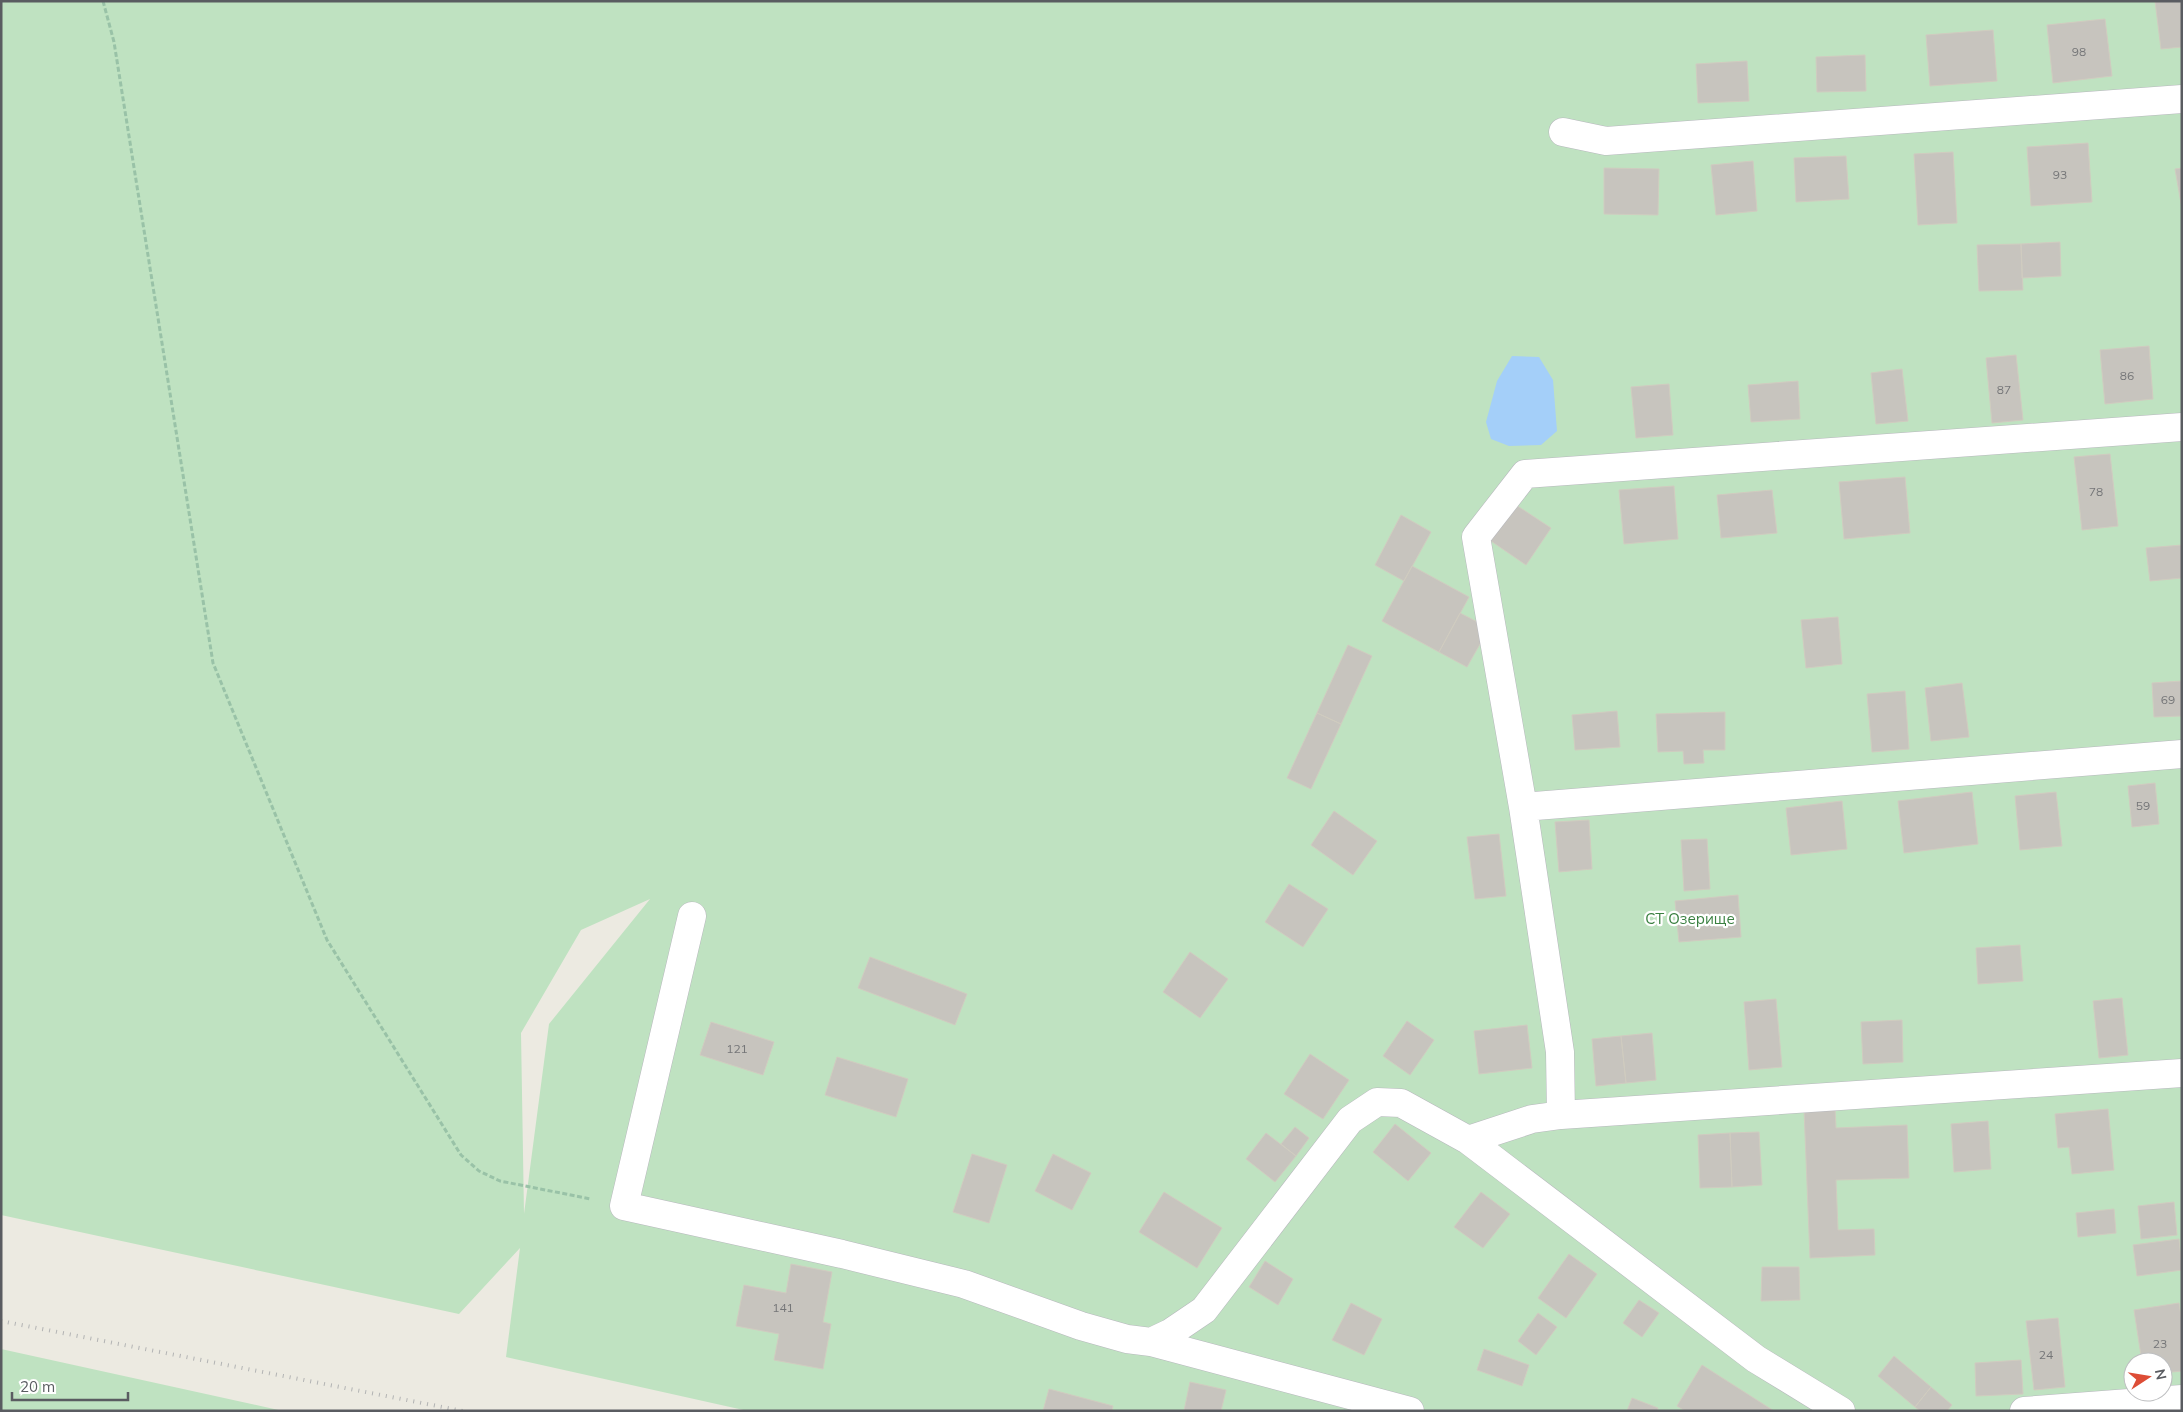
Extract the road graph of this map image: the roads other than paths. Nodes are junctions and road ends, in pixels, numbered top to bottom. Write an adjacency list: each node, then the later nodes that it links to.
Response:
1 (2182, 99): 2 (street)
2 (1563, 132)
3 (2182, 427): 5 (street)
4 (2182, 754): 5 (street)
5 (1523, 807): 8 (street)
6 (692, 916): 10 (street)
7 (2182, 1073): 8 (street)
8 (1561, 1116): 9 (street)
9 (1468, 1140): 10 (street); 13 (street)
10 (1151, 1342): 12 (street)
11 (2182, 1399): 14 (street)
12 (1410, 1411)
13 (1841, 1411)
14 (2024, 1411)

